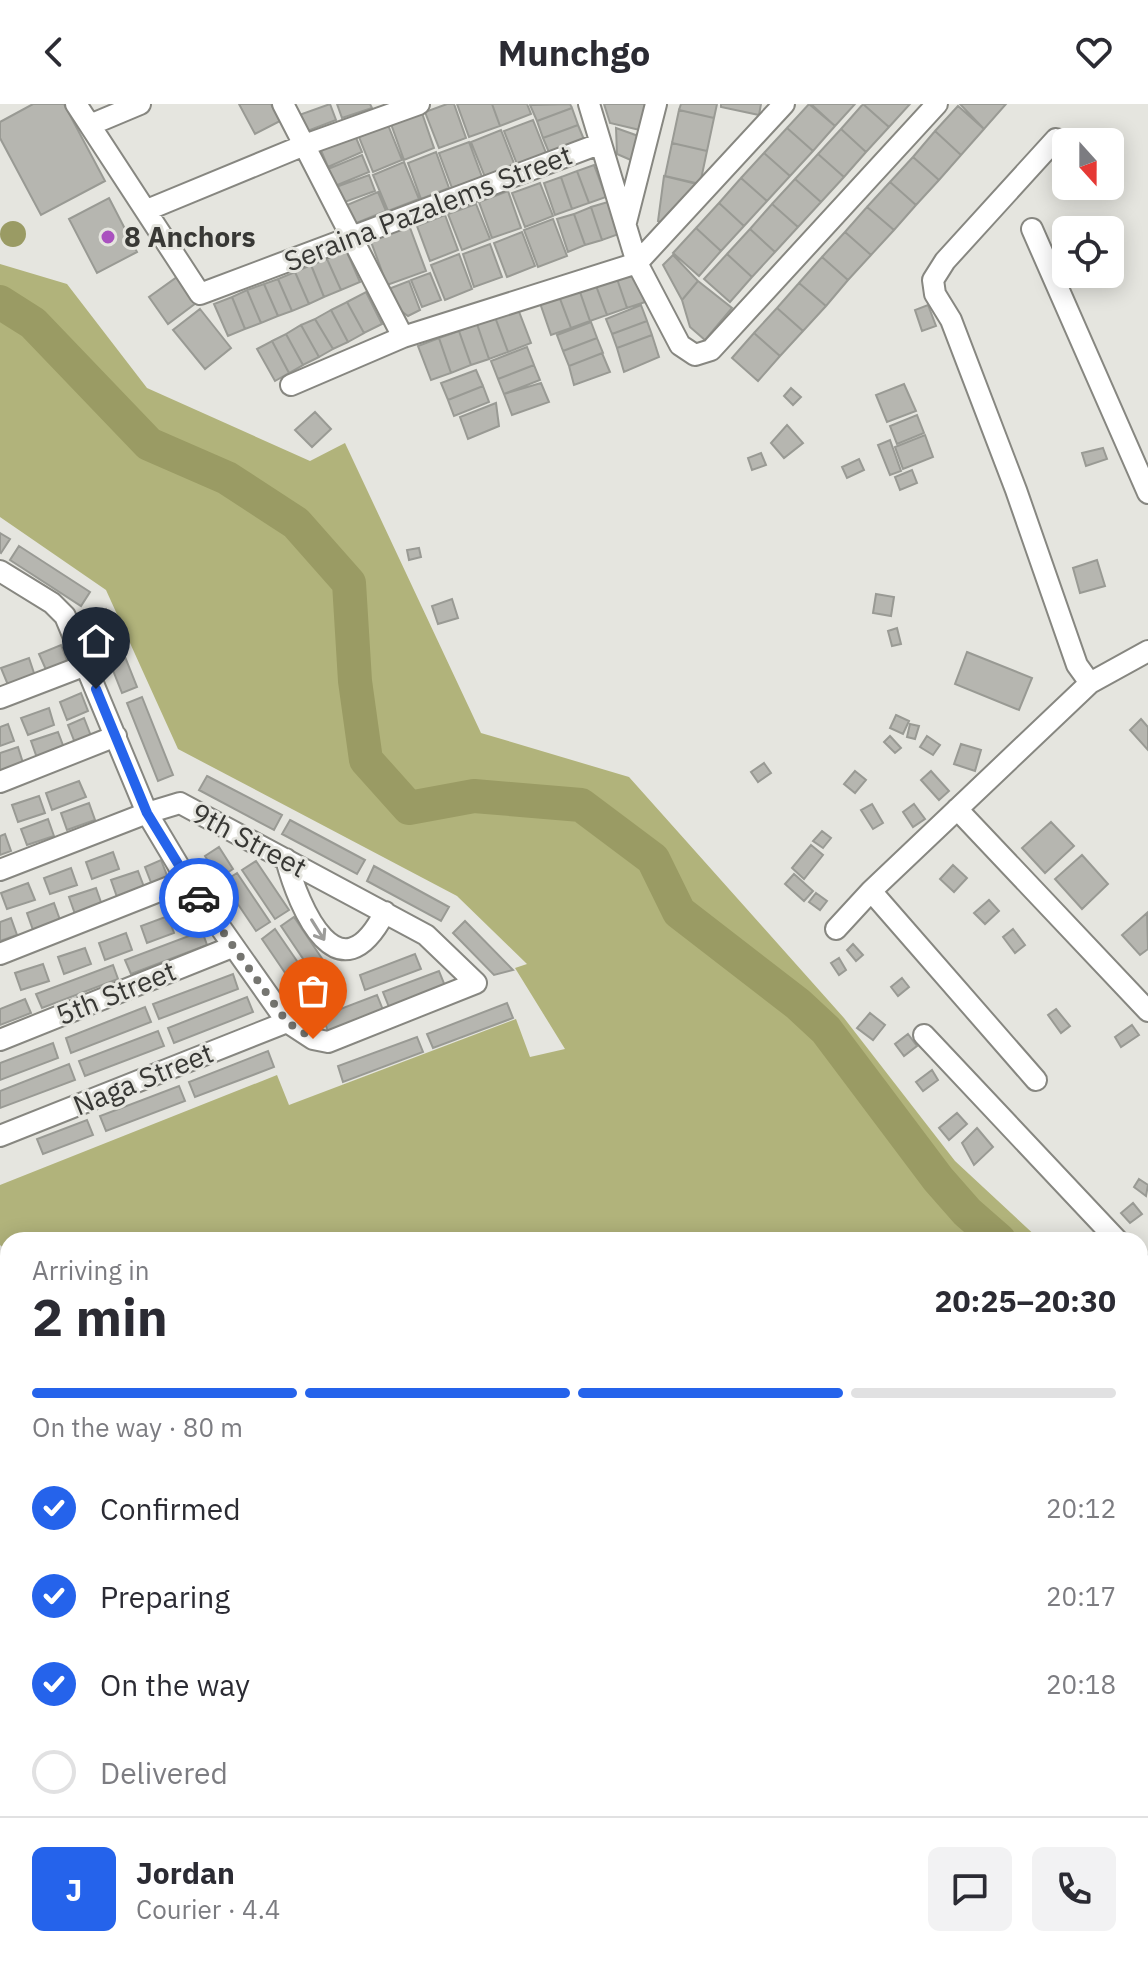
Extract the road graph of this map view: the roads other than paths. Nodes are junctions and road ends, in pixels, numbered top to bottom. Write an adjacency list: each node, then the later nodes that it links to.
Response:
1 (76, 104): 9 (street, Seraina Pazalems Street)
2 (140, 104): 9 (street)
3 (283, 104): 12 (street)
4 (419, 104): 12 (street)
5 (589, 104): 11 (street)
6 (656, 104): 14 (street)
7 (937, 104): 17 (street)
8 (781, 105): 17 (street)
9 (90, 125): 13 (street, Seraina Pazalems Street)
10 (1052, 143): 26 (street)
11 (599, 144): 14 (street); 16 (street, Seraina Pazalems Street)
12 (302, 146): 13 (street); 16 (street)
13 (147, 210): 16 (street, Seraina Pazalems Street)
14 (626, 222): 17 (street)
15 (1032, 229): 20 (street)
16 (350, 237): 18 (street)
17 (637, 263): 18 (street)
18 (403, 337): 19 (street)
19 (291, 385)
20 (1148, 493)
21 (0, 571): 22 (street)
22 (22, 585): 23 (street); 25 (street)
23 (0, 593)
24 (1148, 651): 26 (street)
25 (86, 665): 27 (street); 28 (street)
26 (1090, 683): 30 (street)
27 (0, 698)
28 (116, 736): 29 (street); 31 (street)
29 (0, 782)
30 (957, 809): 35 (street); 40 (street)
31 (147, 813): 32 (street, 9th Street); 33 (street, 9th Street); 34 (street)
32 (286, 859): 36 (street, 9th Street); 36 (street, one-way to 36)
33 (0, 870)
34 (187, 880): 38 (street); 39 (street)
35 (871, 891): 37 (street); 44 (street)
36 (385, 912): 41 (street, 9th Street)
37 (836, 929)
38 (232, 947): 41 (street); 43 (street, 5th Street)
39 (0, 954)
40 (1148, 1011)
41 (287, 1022): 45 (street, Naga Street)
42 (924, 1035): 46 (street)
43 (0, 1040)
44 (1036, 1080)
45 (0, 1136)
46 (1109, 1232)

